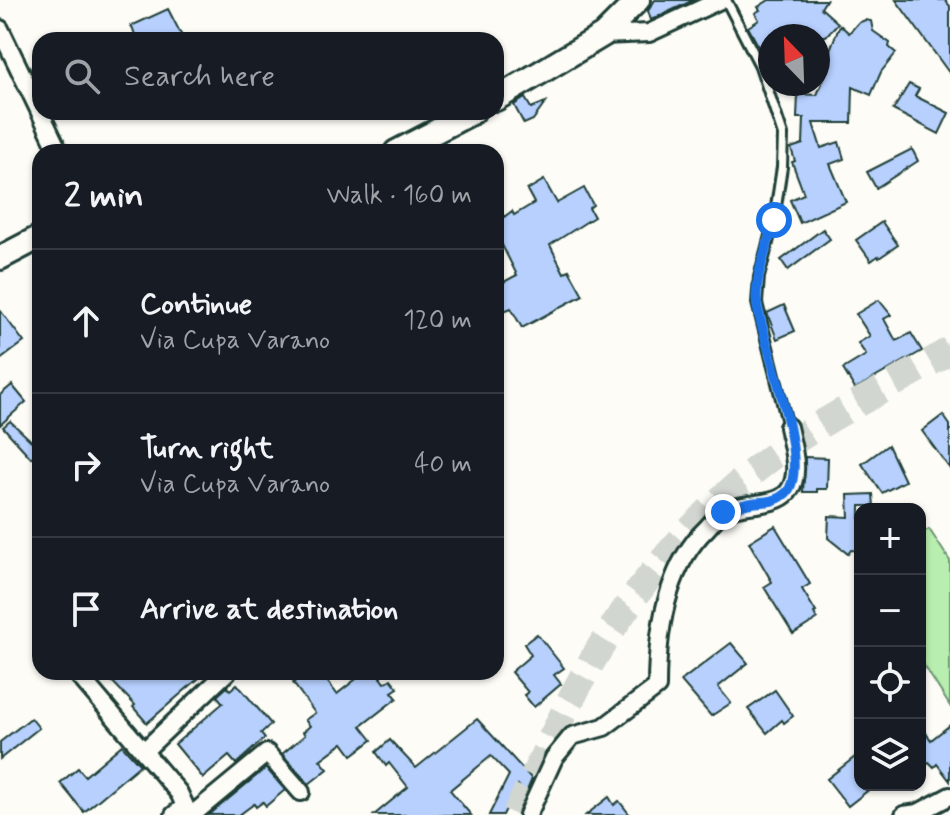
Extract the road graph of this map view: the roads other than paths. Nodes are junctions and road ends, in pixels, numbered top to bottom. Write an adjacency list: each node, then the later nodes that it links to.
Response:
1 (638, 0): 4 (street)
2 (723, 0): 4 (street); 13 (lane)
3 (0, 29): 6 (street)
4 (603, 35): 5 (street)
5 (504, 94)
6 (32, 95)
7 (44, 120): 9 (street)
8 (458, 120): 10 (street)
9 (55, 144)
10 (411, 144)
11 (32, 241): 12 (street)
12 (0, 258)
13 (788, 427): 21 (street)
14 (83, 680): 16 (street)
15 (219, 680): 16 (street)
16 (144, 751): 19 (street)
17 (301, 792): 20 (street)
18 (950, 796): 22 (street)
19 (174, 815)
20 (192, 815)
21 (528, 815)
22 (904, 815)

